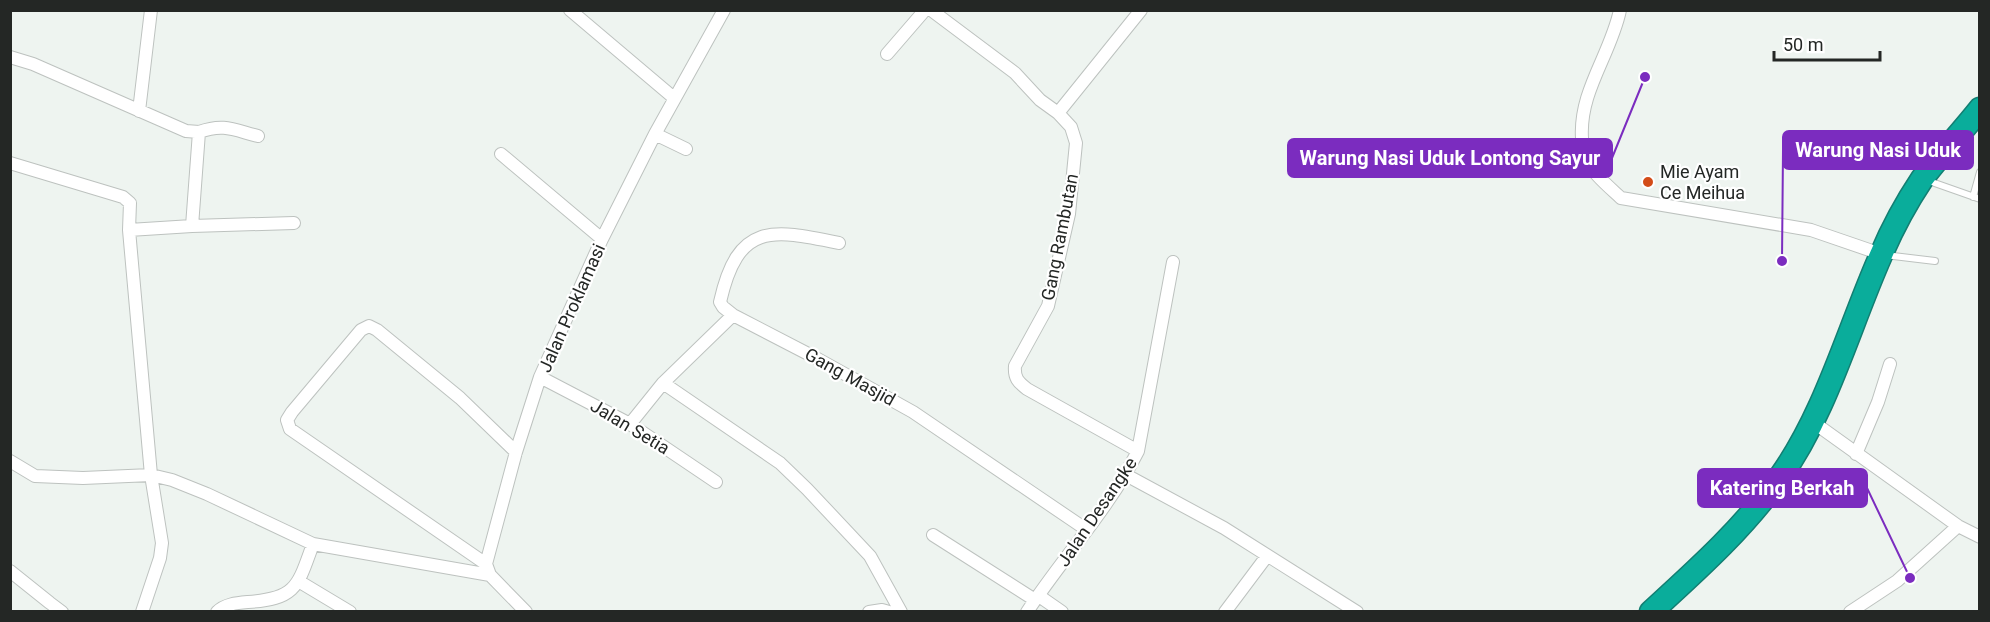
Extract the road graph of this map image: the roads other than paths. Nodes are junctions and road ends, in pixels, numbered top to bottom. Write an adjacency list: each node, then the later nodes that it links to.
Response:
1 (151, 10): 12 (street)
2 (570, 10): 10 (street)
3 (724, 10): 10 (street, Jalan Proklamasi)
4 (925, 10): 8 (street)
5 (931, 10): 13 (street, Gang Rambutan)
6 (1141, 10): 13 (street)
7 (1620, 10): 28 (street)
8 (887, 54)
9 (10, 57): 12 (street)
10 (674, 98): 15 (street, Jalan Proklamasi)
11 (1980, 109): 21 (highway)
12 (139, 111): 14 (street)
13 (1058, 113): 37 (street, Gang Rambutan)
14 (199, 132): 16 (street); 24 (street)
15 (655, 134): 17 (street); 26 (street, Jalan Proklamasi)
16 (258, 136)
17 (686, 149)
18 (501, 154): 26 (street)
19 (10, 163): 25 (street)
20 (1980, 172): 22 (lane)
21 (1923, 179): 22 (lane); 28 (highway)
22 (1976, 198)
23 (294, 223): 24 (street)
24 (192, 226): 25 (street)
25 (129, 230): 41 (street)
26 (602, 239): 33 (street, Jalan Proklamasi)
27 (839, 243): 31 (street)
28 (1881, 254): 29 (lane); 35 (highway)
29 (1935, 261)
30 (1173, 262): 37 (street, Jalan Desangke)
31 (733, 315): 34 (street); 45 (street, Gang Masjid)
32 (1890, 364): 39 (street)
33 (540, 377): 36 (street, Jalan Setia); 38 (street, Jalan Proklamasi)
34 (663, 383): 36 (street); 61 (street)
35 (1813, 422): 39 (street); 66 (highway)
36 (630, 424): 43 (street, Jalan Setia)
37 (1138, 451): 42 (street, Jalan Desangke)
38 (516, 452): 50 (street, Jalan Proklamasi); 50 (street)
39 (1856, 454): 44 (street)
40 (10, 461): 41 (street)
41 (151, 475): 48 (street); 55 (street)
42 (1126, 475): 45 (street, Jalan Desangke); 49 (street)
43 (716, 482)
44 (1958, 526): 47 (street); 67 (street)
45 (1087, 530): 53 (street, Jalan Desangke)
46 (933, 535): 53 (street)
47 (1980, 537)
48 (313, 544): 50 (street); 52 (street)
49 (1267, 556): 64 (street); 65 (street)
50 (488, 570): 58 (street)
51 (10, 571): 54 (street)
52 (300, 582): 56 (street); 57 (street)
53 (1037, 598): 62 (street, Jalan Desangke); 63 (street)
54 (62, 612)
55 (142, 612)
56 (217, 612)
57 (350, 612)
58 (526, 612)
59 (869, 612): 60 (street)
60 (889, 612)
61 (901, 612)
62 (1027, 612)
63 (1062, 612)
64 (1226, 612)
65 (1357, 612)
66 (1651, 612)
67 (1850, 612)

